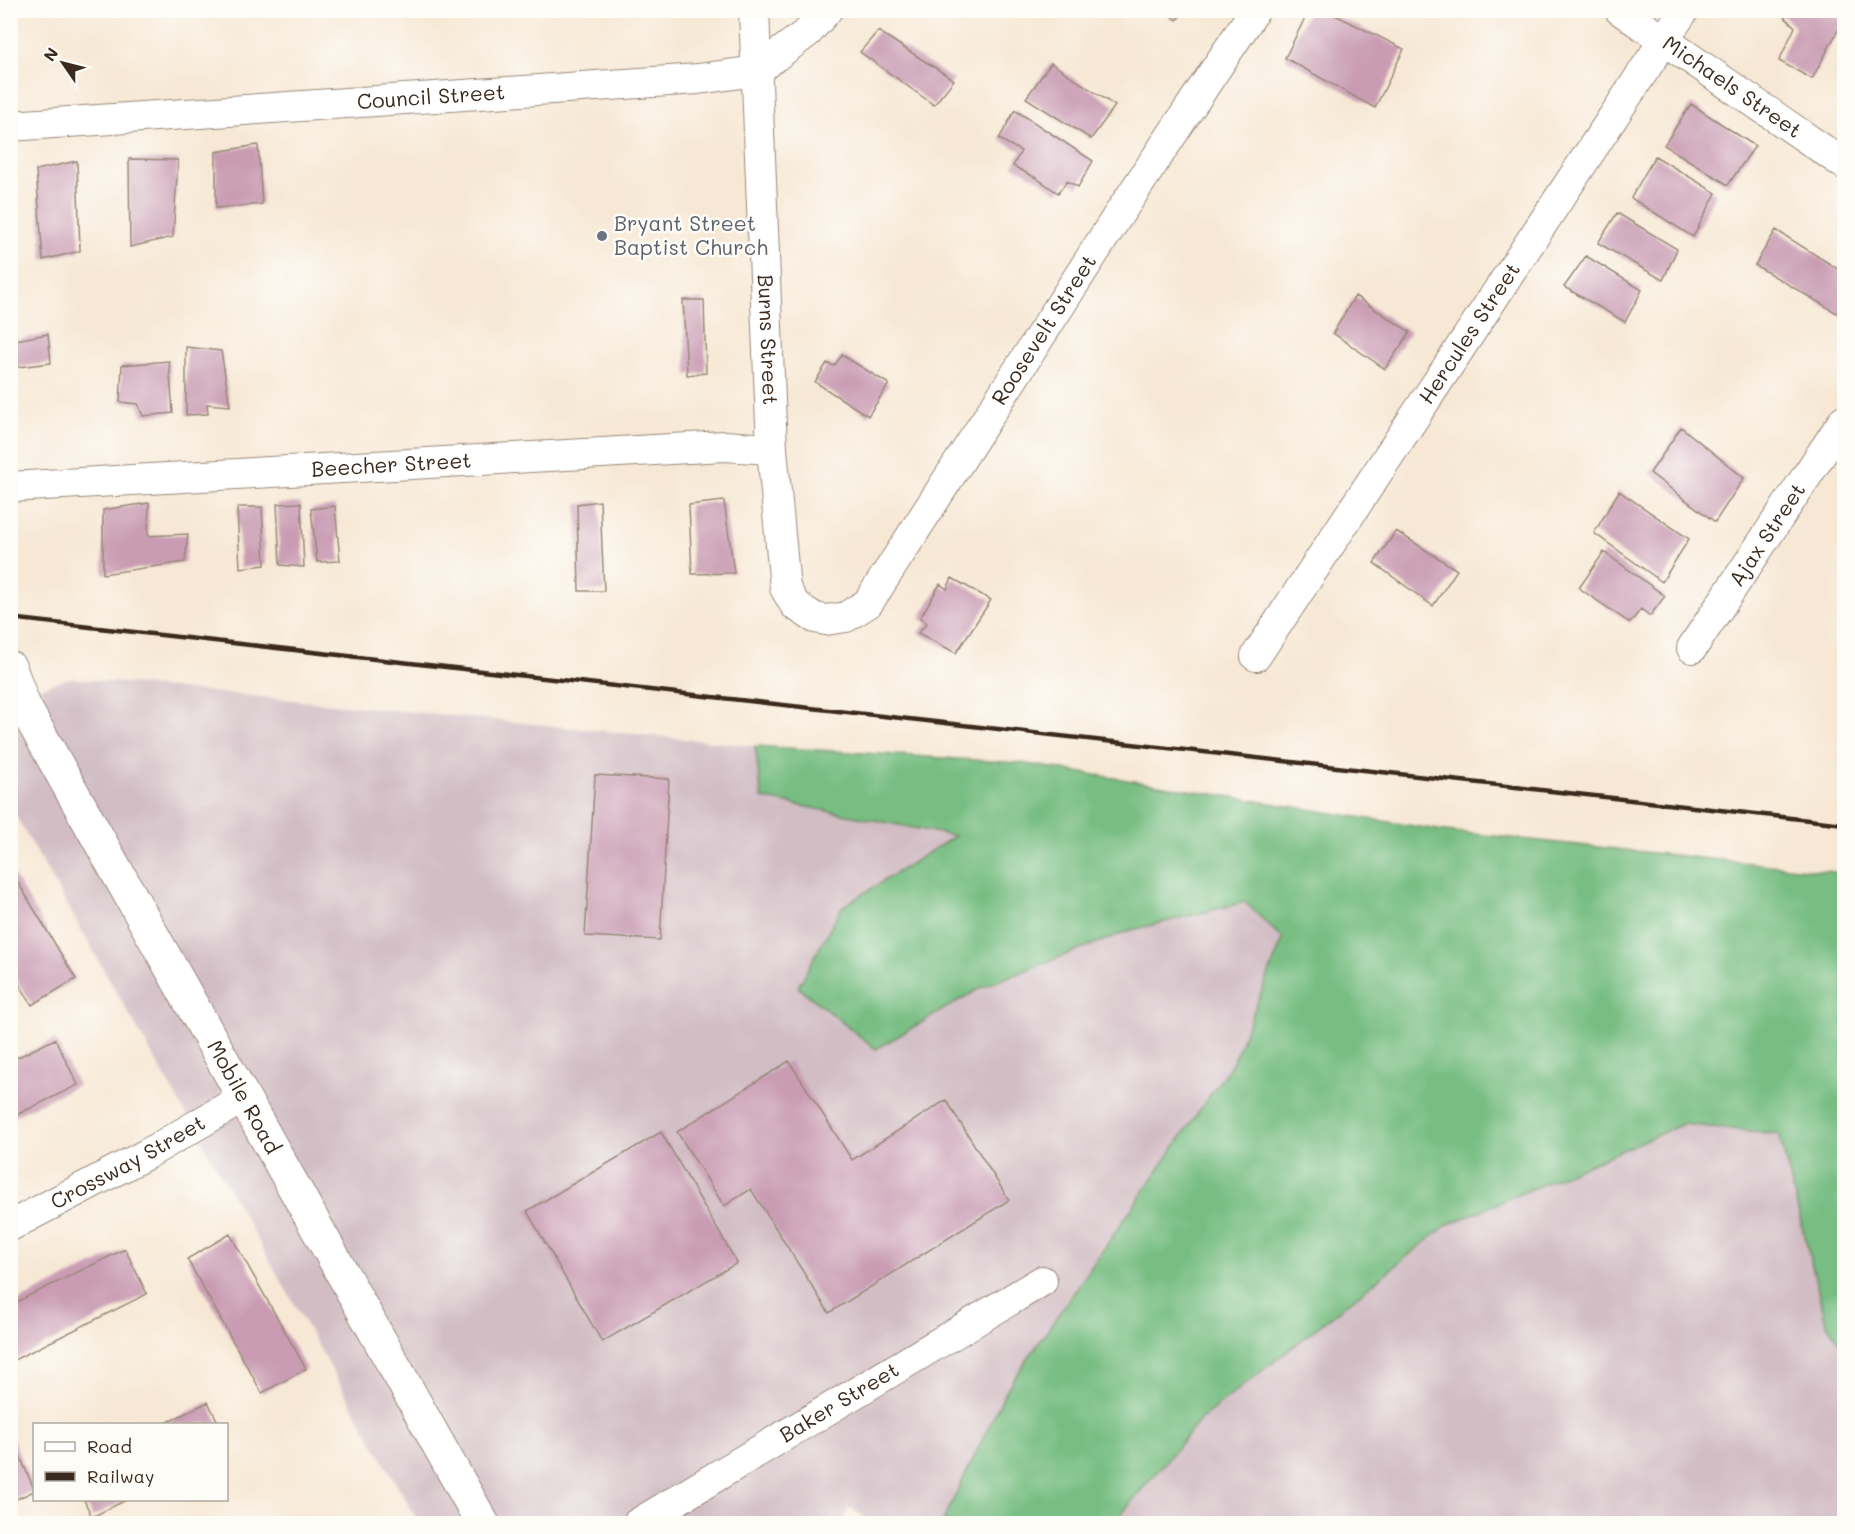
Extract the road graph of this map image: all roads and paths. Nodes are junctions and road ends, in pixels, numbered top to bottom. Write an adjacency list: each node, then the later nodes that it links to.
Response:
1 (754, 10): 7 (street, Burns Street)
2 (826, 10): 7 (street, Council Street)
3 (1255, 10): 13 (street, Roosevelt Street)
4 (1620, 10): 6 (street, Michaels Street)
5 (1684, 10): 6 (street, Hercules Street)
6 (1665, 40): 9 (street, Michaels Street); 15 (street, Hercules Street)
7 (756, 71): 8 (street, Council Street); 11 (street, Burns Street)
8 (10, 126)
9 (1845, 164)
10 (1845, 420): 14 (street, Ajax Street)
11 (772, 449): 12 (street, Beecher Street); 13 (street, Burns Street)
12 (10, 487)
13 (815, 618)
14 (1692, 648)
15 (1256, 656)
16 (10, 668): 17 (street, Mobile Road)
17 (243, 1098): 18 (street, Crossway Street); 20 (street, Mobile Road)
18 (10, 1226)
19 (1042, 1281): 21 (street, Baker Street)
20 (483, 1524)
21 (637, 1524)

